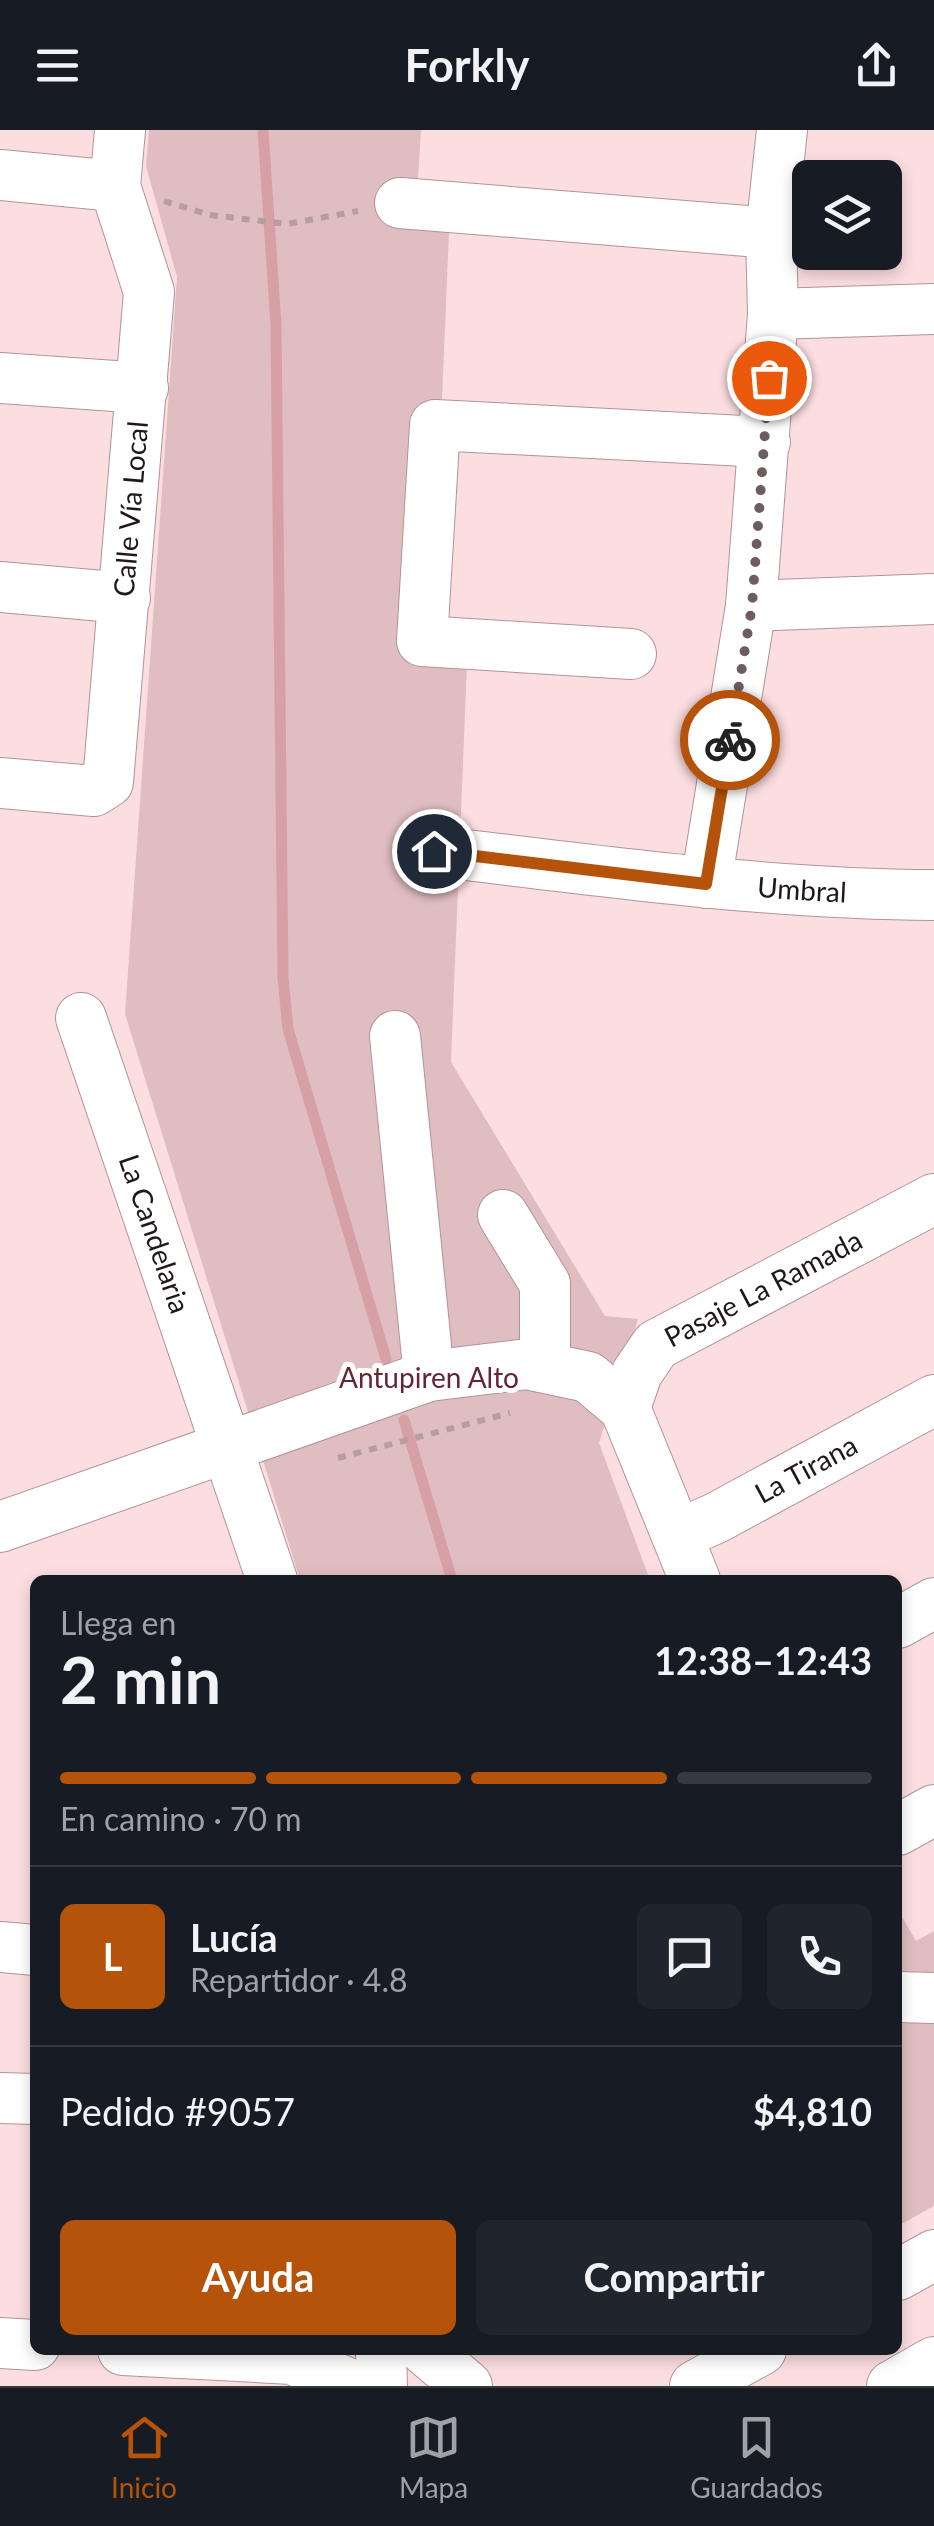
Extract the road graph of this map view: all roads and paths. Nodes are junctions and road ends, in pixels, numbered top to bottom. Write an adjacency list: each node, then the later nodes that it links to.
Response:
1 (120, 130): 4 (street, Calle Vía Local)
2 (782, 130): 7 (street)
3 (0, 175): 4 (street)
4 (116, 186): 11 (street, Calle Vía Local)
5 (400, 203): 6 (path); 7 (street)
6 (210, 216)
7 (770, 233): 9 (street)
8 (934, 309): 9 (street)
9 (774, 314): 12 (street)
10 (0, 378): 11 (street)
11 (144, 388): 14 (street, Calle Vía Local)
12 (765, 442): 16 (street); 17 (street)
13 (0, 586): 14 (street)
14 (125, 598): 18 (street, Calle Vía Local)
15 (934, 598): 16 (street)
16 (752, 606): 20 (street)
17 (631, 654)
18 (0, 784)
19 (434, 851): 20 (street, Umbral)
20 (706, 884): 21 (street, Umbral)
21 (934, 895)
22 (80, 1018): 31 (street, La Candelaria)
23 (395, 1036): 27 (street)
24 (934, 1200): 29 (street, Pasaje La Ramada)
25 (503, 1215): 26 (street)
26 (545, 1366): 27 (street); 29 (street)
27 (429, 1376): 31 (street)
28 (934, 1400): 34 (street, La Tirana)
29 (625, 1408): 34 (street)
30 (519, 1410): 32 (path)
31 (226, 1447): 33 (street); 35 (street, La Candelaria)
32 (333, 1460)
33 (0, 1527)
34 (677, 1534): 36 (street)
35 (270, 1575)
36 (693, 1575)
37 (934, 1603): 38 (street)
38 (902, 1621)
39 (934, 1810): 40 (street)
40 (902, 1828)
41 (0, 1948): 42 (street)
42 (30, 1950)
43 (902, 1997): 44 (street)
44 (934, 1998)
45 (0, 2098): 46 (street)
46 (30, 2099)
47 (934, 2255): 48 (street)
48 (902, 2273)
49 (0, 2343): 50 (street)
50 (30, 2345)
51 (208, 2355): 56 (street)
52 (381, 2355): 57 (street)
53 (432, 2355): 58 (street)
54 (752, 2355): 59 (street)
55 (934, 2362): 60 (street)
56 (354, 2386)
57 (382, 2386)
58 (467, 2386)
59 (695, 2386)
60 (892, 2386)

